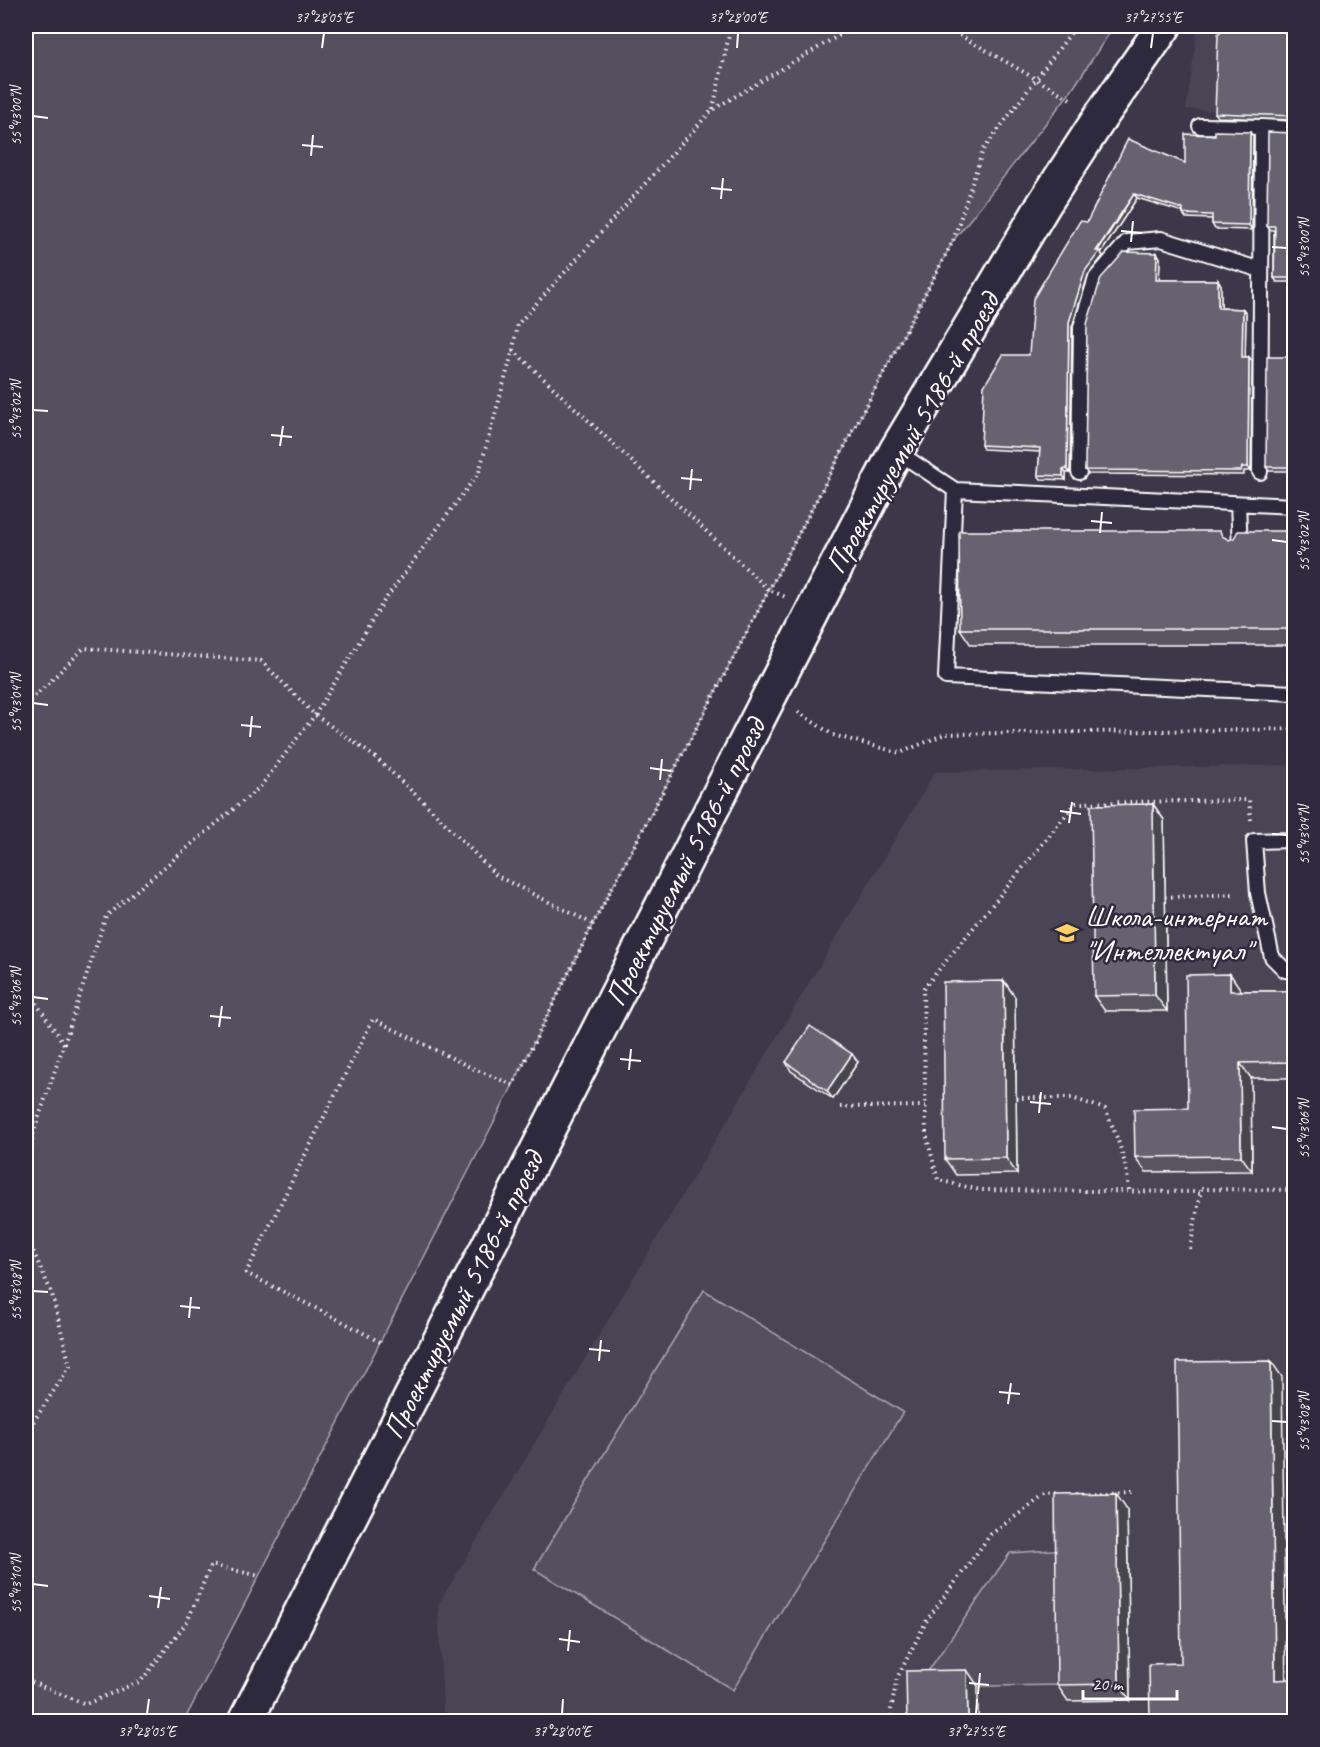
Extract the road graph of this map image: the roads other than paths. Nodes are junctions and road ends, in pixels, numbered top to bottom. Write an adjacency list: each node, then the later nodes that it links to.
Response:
1 (1164, 26): 6 (street, Проектируемый 5186-й проезд)
2 (1200, 126): 3 (lane)
3 (1262, 127): 4 (lane); 5 (lane)
4 (1294, 129)
5 (1261, 270): 7 (lane); 8 (lane)
6 (896, 451): 9 (lane); 16 (street, Проектируемый 5186-й проезд)
7 (1079, 472)
8 (1260, 472)
9 (955, 490): 10 (lane); 13 (lane)
10 (1238, 504): 11 (lane); 12 (lane)
11 (1294, 506)
12 (1240, 547)
13 (1294, 693)
14 (1294, 840): 15 (lane)
15 (1294, 971)
16 (245, 1722)

